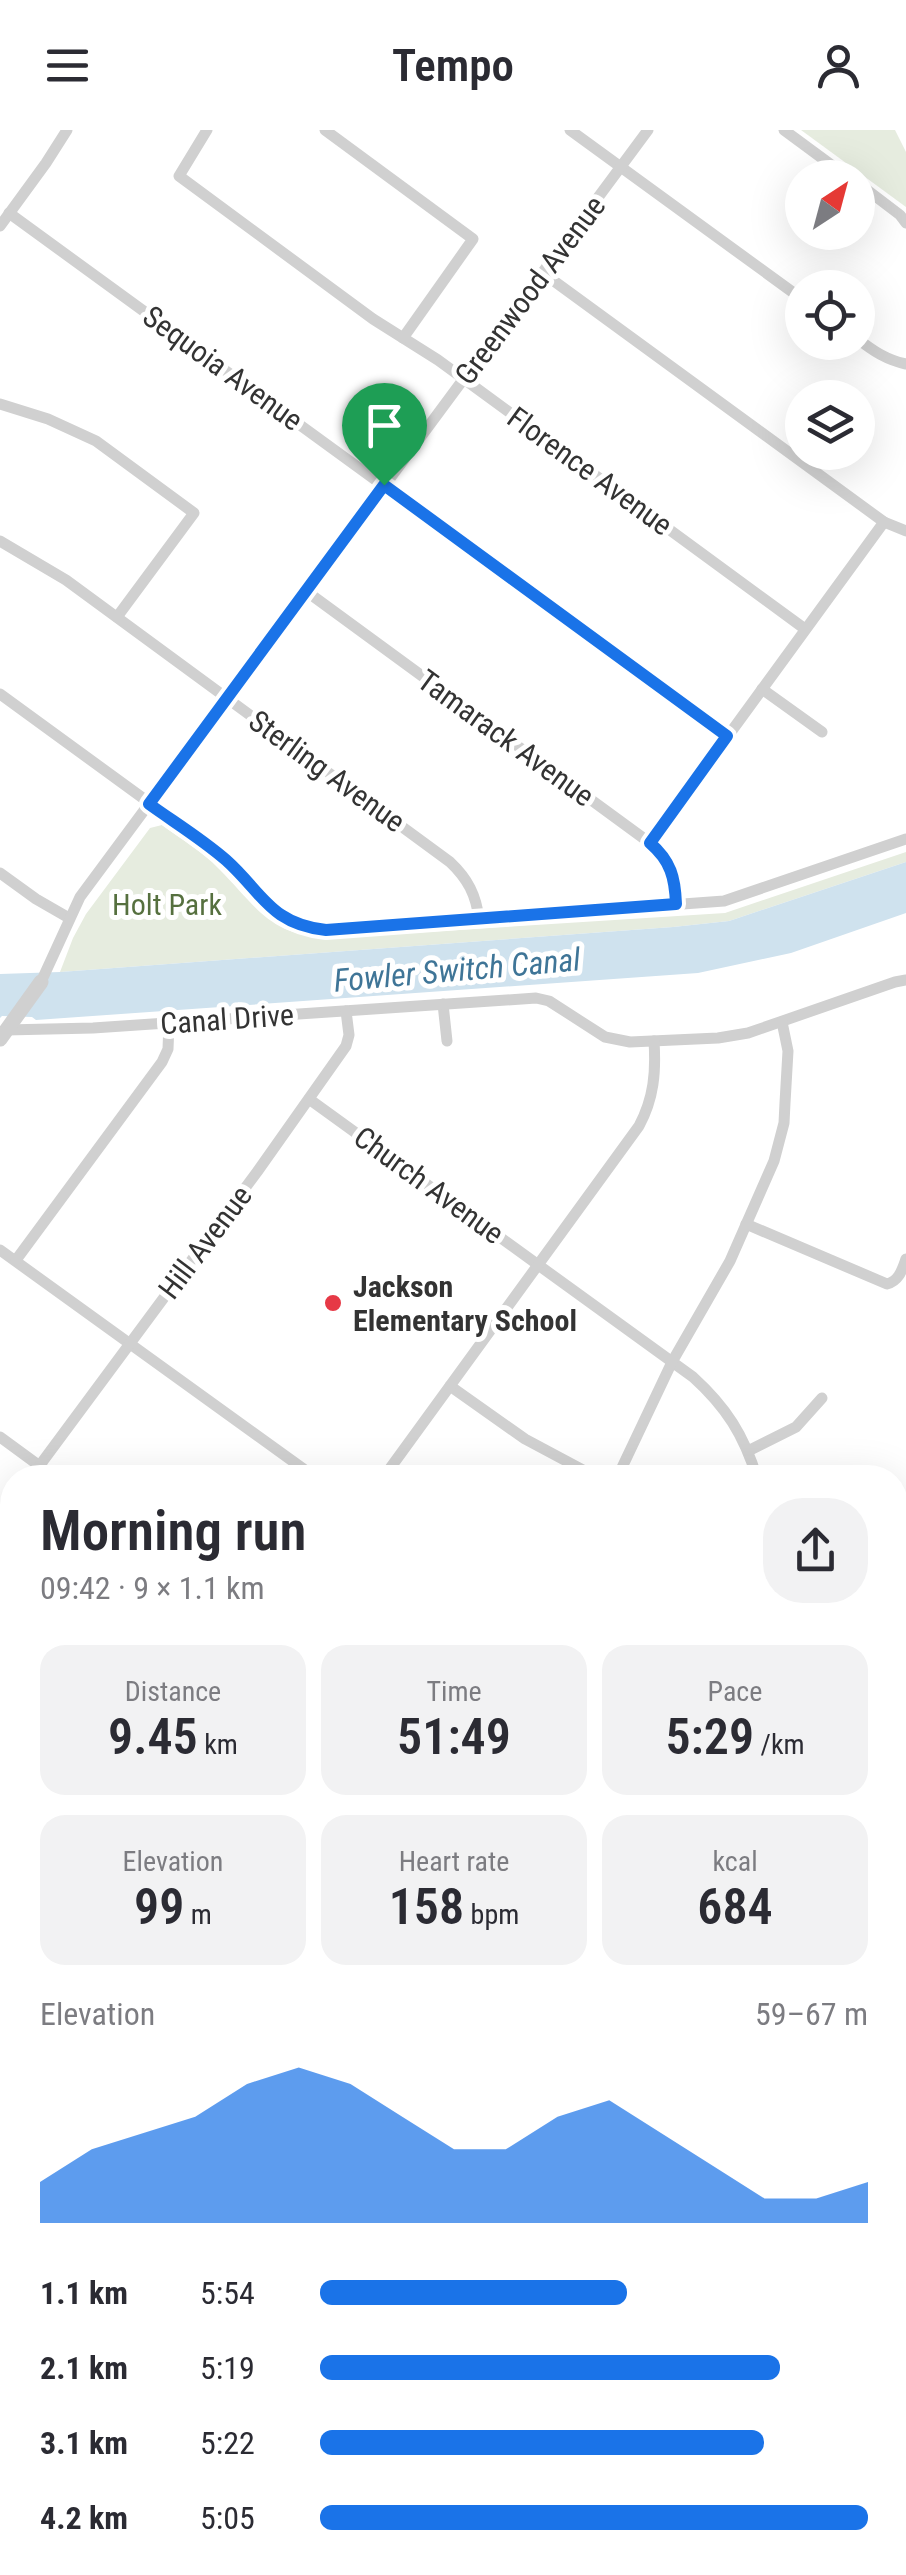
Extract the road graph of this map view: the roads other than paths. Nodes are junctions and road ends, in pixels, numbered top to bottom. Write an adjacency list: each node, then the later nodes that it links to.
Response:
1 (67, 130): 10 (street)
2 (207, 130): 15 (street, Florence Avenue)
3 (325, 130): 15 (street)
4 (570, 130): 8 (street)
5 (648, 130): 8 (street, Greenwood Avenue)
6 (784, 130): 7 (street)
7 (825, 160)
8 (622, 166): 13 (street, Greenwood Avenue); 14 (street)
9 (875, 196): 11 (street)
10 (10, 213): 12 (street); 20 (street, Sequoia Avenue)
11 (906, 223)
12 (0, 226)
13 (542, 273): 18 (street, Greenwood Avenue); 21 (street)
14 (785, 286)
15 (403, 338): 18 (street, Florence Avenue)
16 (875, 352): 17 (street)
17 (906, 364)
18 (464, 379): 20 (street, Greenwood Avenue); 26 (street, Florence Avenue)
19 (0, 404): 25 (street)
20 (384, 485): 24 (street, Greenwood Avenue); 31 (street, Sequoia Avenue)
21 (884, 522): 22 (street); 26 (street)
22 (906, 530)
23 (0, 541): 25 (street, Sterling Avenue)
24 (306, 591): 29 (street, Greenwood Avenue); 34 (street, Tamarack Avenue)
25 (117, 617): 29 (street, Sterling Avenue)
26 (805, 629): 27 (street)
27 (762, 689): 30 (street); 31 (street)
28 (0, 694): 32 (street)
29 (227, 698): 32 (street, Greenwood Avenue); 38 (street, Sterling Avenue)
30 (822, 732)
31 (727, 736): 34 (street)
32 (149, 804): 37 (street, Greenwood Avenue); 38 (street)
33 (906, 839): 36 (street)
34 (650, 843): 36 (street, Tamarack Avenue)
35 (0, 873): 37 (street)
36 (676, 904): 38 (street)
37 (69, 918): 40 (street, Greenwood Avenue)
38 (479, 919)
39 (906, 980): 43 (street, Canal Drive)
40 (41, 982): 45 (street, Greenwood Avenue)
41 (442, 1004): 42 (street, Canal Drive); 46 (street); 47 (street, Canal Drive)
42 (346, 1011): 44 (street, Canal Drive); 48 (street, Hill Avenue)
43 (782, 1022): 47 (street, Canal Drive); 49 (street)
44 (169, 1024): 45 (street, Canal Drive); 52 (street)
45 (3, 1034)
46 (446, 1041)
47 (654, 1041): 53 (street)
48 (309, 1099): 53 (street, Church Avenue); 54 (street, Hill Avenue)
49 (746, 1224): 51 (street); 55 (street)
50 (0, 1250): 52 (street)
51 (906, 1259)
52 (16, 1260): 54 (street)
53 (538, 1264): 55 (street, Church Avenue); 56 (street)
54 (130, 1343): 61 (street, Hill Avenue); 62 (street)
55 (672, 1362): 59 (street, Church Avenue); 65 (street)
56 (450, 1386): 63 (street); 64 (street)
57 (822, 1398): 59 (street)
58 (0, 1436): 60 (street)
59 (748, 1451): 66 (street, Church Avenue)
60 (39, 1465)
61 (41, 1465)
62 (298, 1465)
63 (392, 1465)
64 (573, 1465)
65 (623, 1465)
66 (753, 1465)

